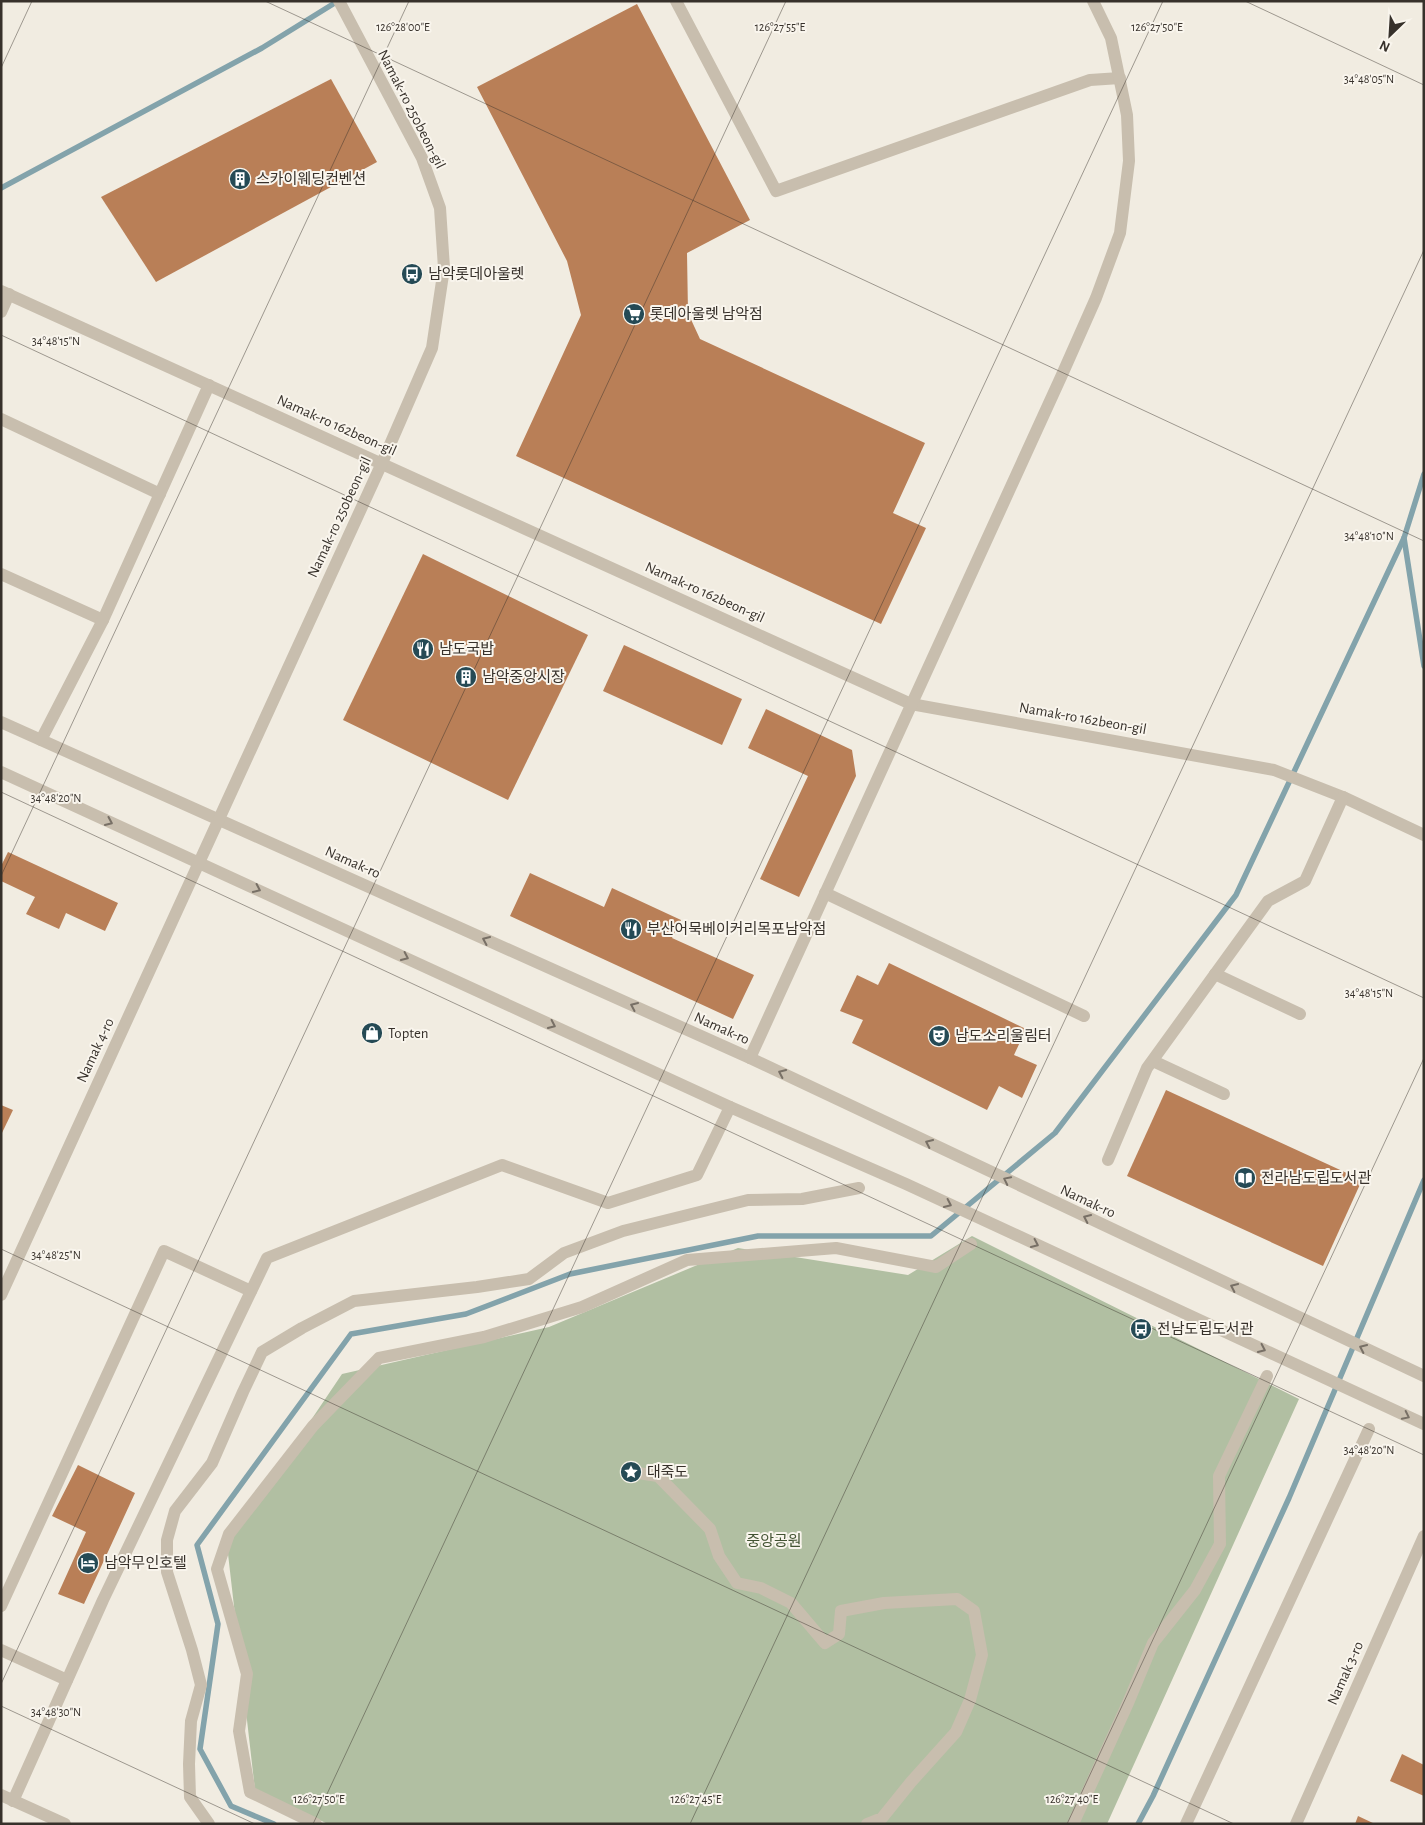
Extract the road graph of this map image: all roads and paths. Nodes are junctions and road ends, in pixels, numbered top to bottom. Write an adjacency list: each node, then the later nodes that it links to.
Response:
1 (339, 1): 9 (street, Namak-ro 250beon-gil)
2 (676, 1): 4 (street)
3 (1093, 1): 4 (street)
4 (1120, 78): 13 (street)
5 (5, 293): 6 (street); 7 (street, Namak-ro 162beon-gil)
6 (1, 312)
7 (209, 385): 9 (street, Namak-ro 162beon-gil); 10 (street)
8 (1, 419): 10 (street)
9 (382, 463): 13 (street, Namak-ro 162beon-gil); 18 (street, Namak-ro 250beon-gil)
10 (160, 494): 12 (street)
11 (1, 574): 12 (street)
12 (103, 620): 15 (street)
13 (911, 704): 17 (street, Namak-ro 162beon-gil); 21 (street)
14 (1, 722): 15 (street, Namak-ro)
15 (41, 740): 18 (street, Namak-ro)
16 (1, 772): 20 (street, one-way to 20)
17 (1337, 794): 19 (street, Namak-ro 162beon-gil); 22 (street)
18 (218, 819): 20 (street, Namak 4-ro); 25 (street, Namak-ro, one-way to 18)
19 (1424, 836)
20 (199, 862): 28 (street, one-way to 28); 33 (street, Namak 4-ro)
21 (825, 893): 24 (street); 25 (street)
22 (1215, 974): 23 (street); 26 (street)
23 (1300, 1014)
24 (1084, 1016)
25 (750, 1058): 35 (street, Namak-ro, one-way to 25)
26 (1152, 1061): 27 (street); 29 (street)
27 (1224, 1094)
28 (730, 1107): 32 (street); 36 (street, one-way to 36)
29 (1108, 1160)
30 (859, 1188): 46 (street)
31 (971, 1244): 47 (street)
32 (251, 1290): 40 (street); 42 (street)
33 (1, 1295)
34 (1267, 1376): 49 (street)
35 (1424, 1376)
36 (1424, 1424)
37 (1369, 1429): 50 (street)
38 (631, 1472): 48 (street)
39 (1424, 1536): 51 (street, Namak 3-ro)
40 (1, 1606)
41 (1, 1650): 42 (street)
42 (67, 1680): 44 (street)
43 (1, 1795): 44 (street)
44 (13, 1801): 45 (street)
45 (65, 1824)
46 (209, 1824)
47 (316, 1824)
48 (866, 1824)
49 (1073, 1824)
50 (1186, 1824)
51 (1296, 1824)

